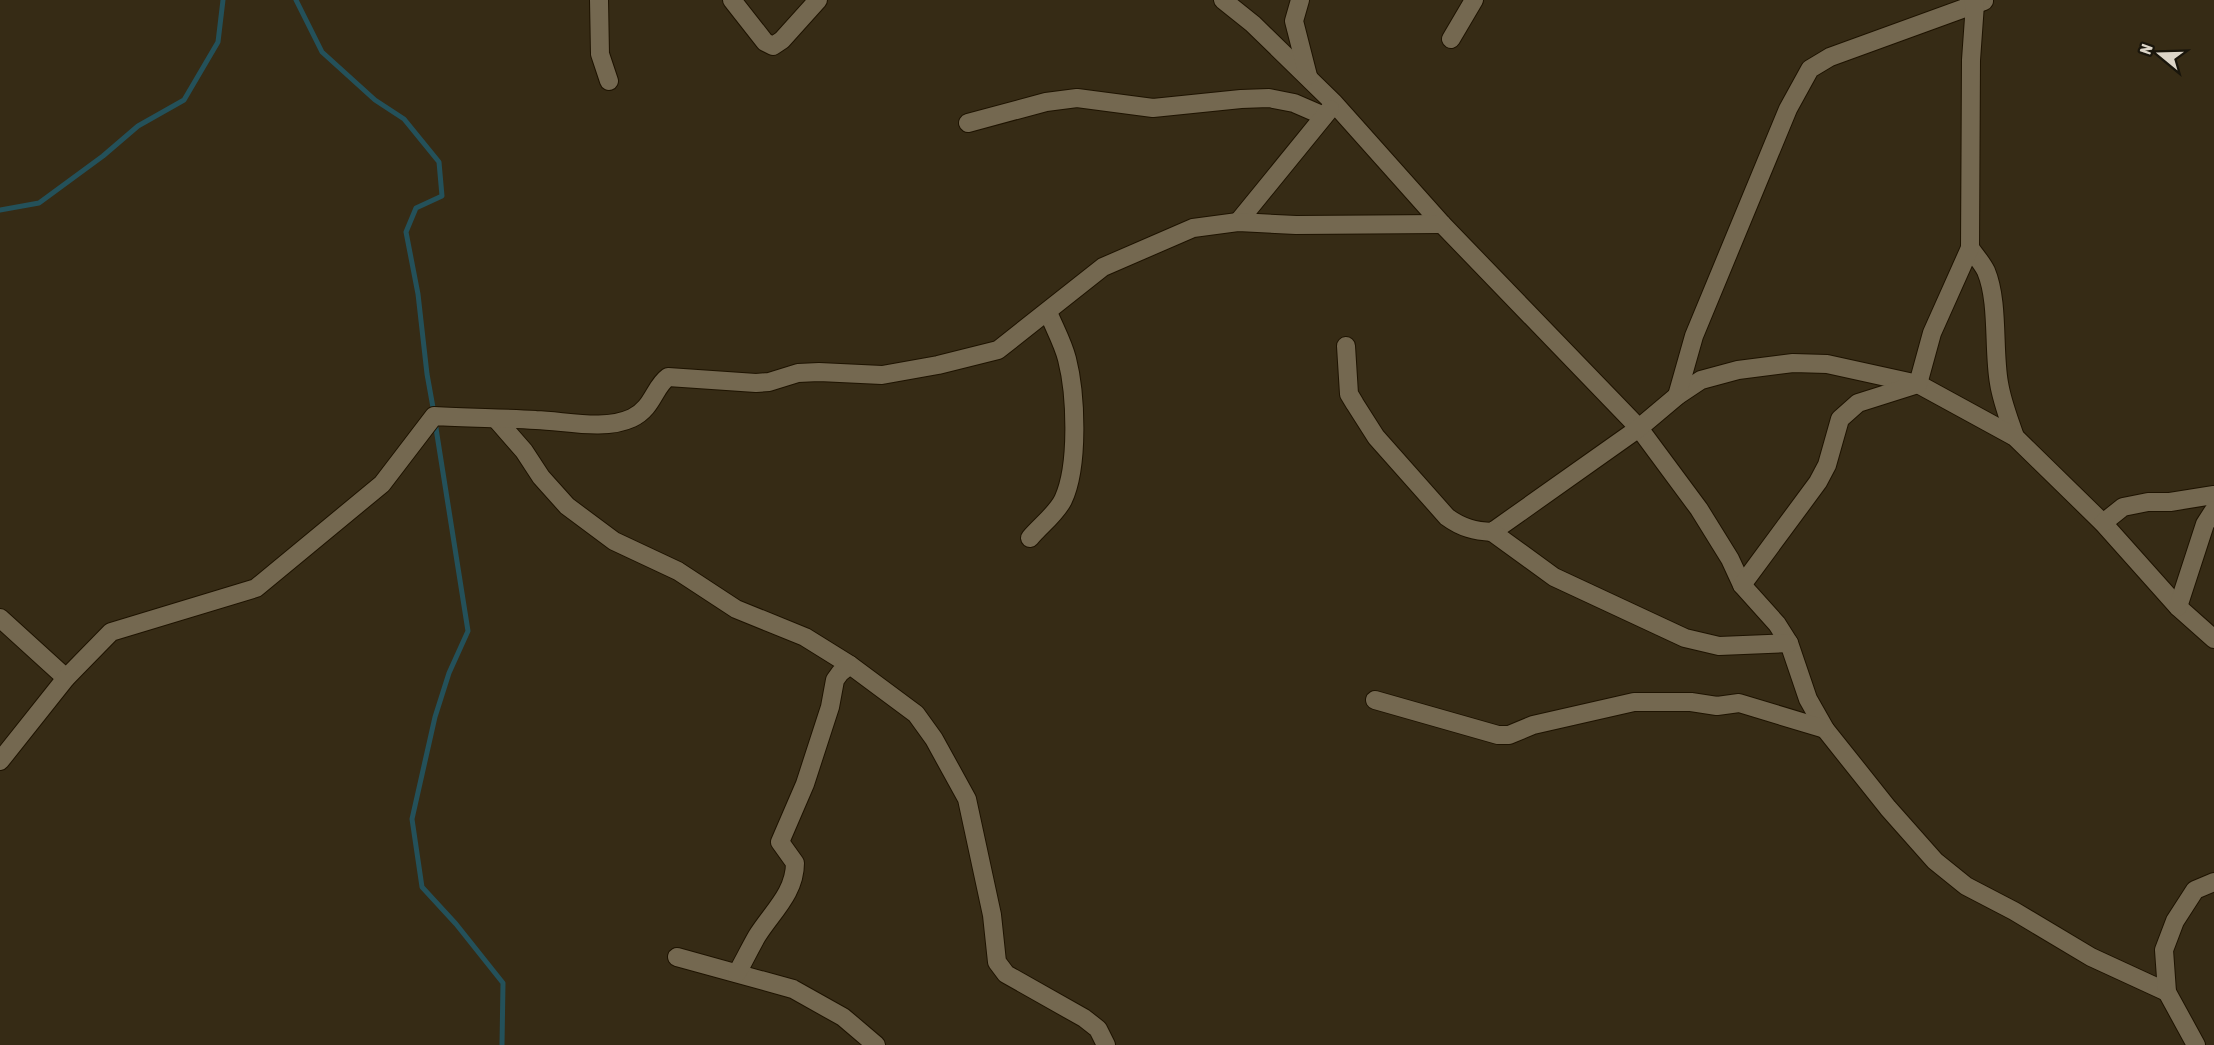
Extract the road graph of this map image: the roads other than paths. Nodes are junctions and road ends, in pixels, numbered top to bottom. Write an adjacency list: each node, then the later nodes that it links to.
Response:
1 (599, 0): 10 (street)
2 (732, 0): 3 (street)
3 (818, 0)
4 (1223, 0): 9 (street)
5 (1300, 0): 9 (street)
6 (1474, 0): 8 (street)
7 (1978, 1): 15 (street); 19 (street)
8 (1451, 39)
9 (1308, 77): 11 (street)
10 (609, 81)
11 (1329, 110): 12 (street); 13 (street); 14 (street)
12 (968, 123)
13 (1238, 222): 14 (street); 16 (street)
14 (1442, 224): 22 (street)
15 (1970, 248): 18 (street); 23 (street)
16 (1047, 312): 21 (street); 29 (street)
17 (1346, 346): 28 (street)
18 (1918, 384): 19 (street); 23 (street); 30 (street)
19 (1677, 396): 22 (street)
20 (496, 419): 21 (street); 24 (street); 36 (street)
21 (537, 420): 24 (street)
22 (1639, 428): 28 (street); 30 (street)
23 (2015, 437): 27 (street)
24 (524, 451): 35 (street)
25 (2214, 495): 27 (street)
26 (2214, 510): 31 (street)
27 (2103, 523): 31 (street)
28 (1492, 532): 34 (street)
29 (1030, 538)
30 (1742, 585): 34 (street)
31 (2178, 607): 33 (street)
32 (0, 618): 36 (street)
33 (2214, 639)
34 (1789, 643): 38 (street)
35 (850, 665): 42 (street); 45 (street)
36 (66, 678): 39 (street)
37 (1375, 700): 38 (street)
38 (1825, 729): 43 (street)
39 (0, 760)
40 (2214, 882): 43 (street)
41 (677, 957): 42 (street)
42 (737, 973): 44 (street)
43 (2167, 992): 46 (street)
44 (876, 1045)
45 (1106, 1045)
46 (2196, 1045)

